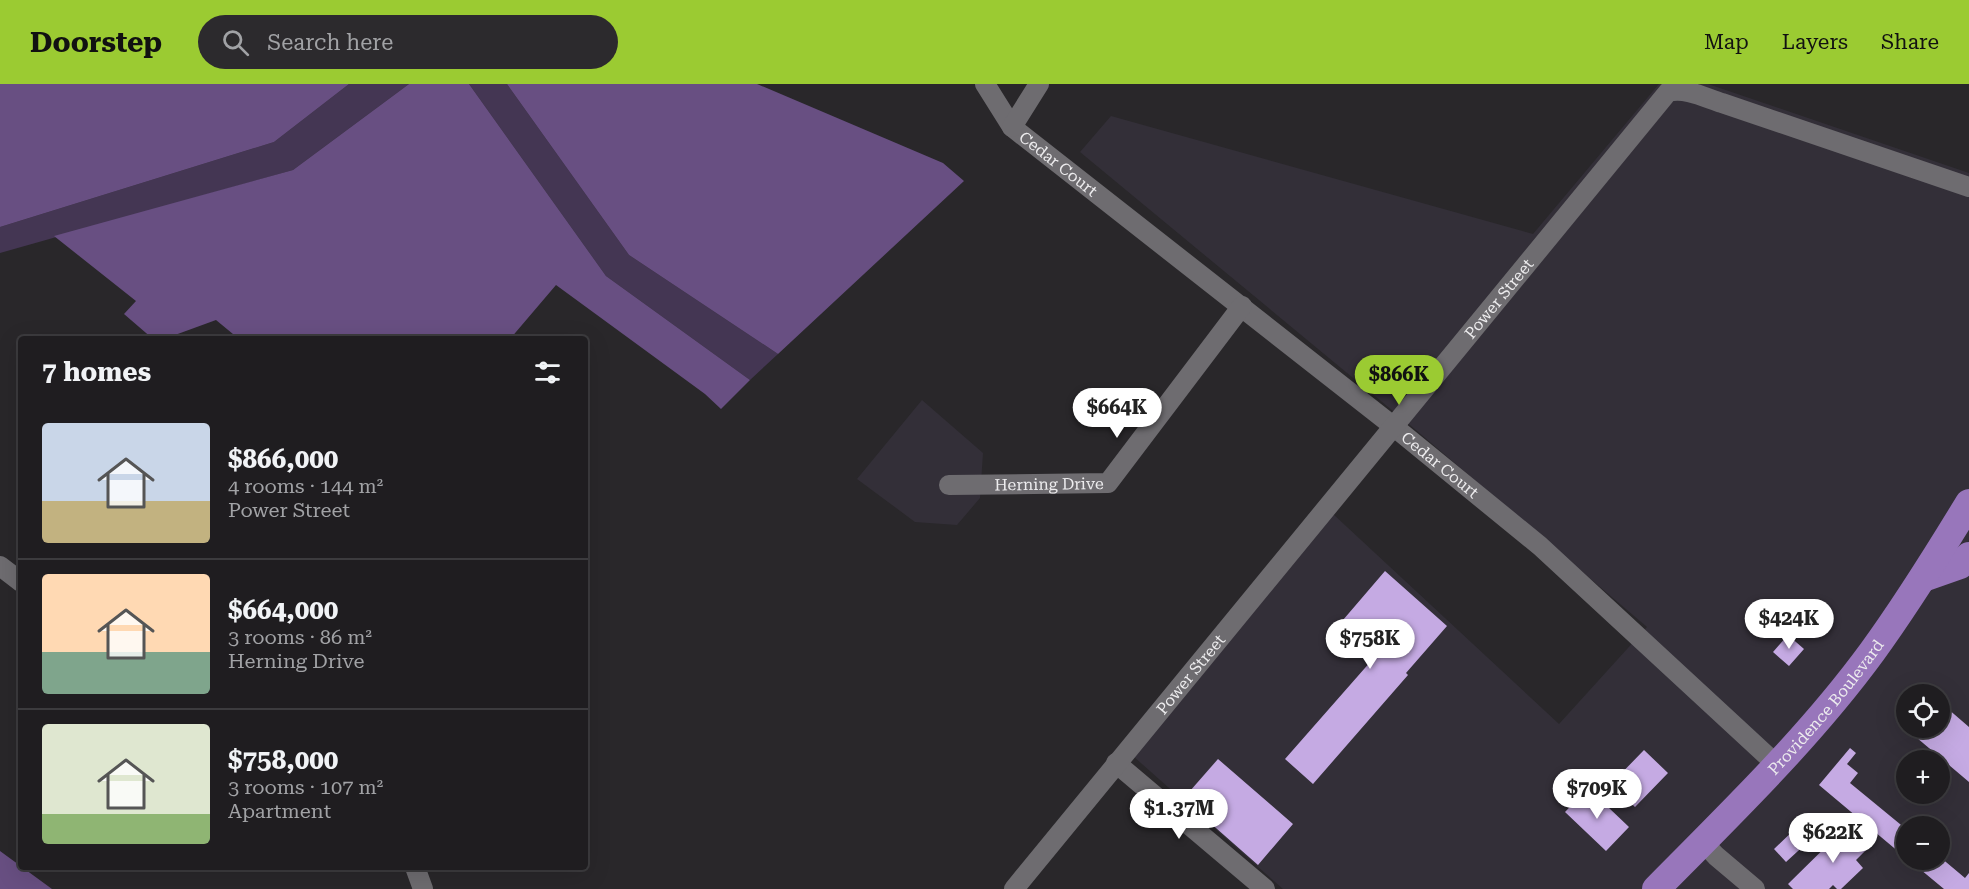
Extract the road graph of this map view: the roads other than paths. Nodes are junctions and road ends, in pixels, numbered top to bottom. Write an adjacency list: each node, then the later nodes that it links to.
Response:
1 (985, 84): 3 (street, Cedar Court)
2 (1039, 84): 3 (street)
3 (1012, 127): 5 (street, Cedar Court)
4 (1969, 187): 6 (street, Power Street)
5 (1242, 306): 6 (street, Cedar Court); 7 (street, Herning Drive)
6 (1394, 426): 13 (street, Power Street); 14 (street, Cedar Court)
7 (949, 484)
8 (1969, 503): 11 (highway, Providence Boulevard)
9 (1969, 556): 11 (highway)
10 (0, 566): 12 (street)
11 (1923, 578): 14 (highway, Providence Boulevard)
12 (18, 580)
13 (1116, 763): 18 (street, Power Street); 19 (street)
14 (1777, 765): 15 (highway, Providence Boulevard)
15 (1703, 842): 20 (highway, Providence Boulevard); 21 (street)
16 (417, 870): 17 (street)
17 (423, 889)
18 (1014, 889)
19 (1265, 889)
20 (1656, 889)
21 (1755, 889)

